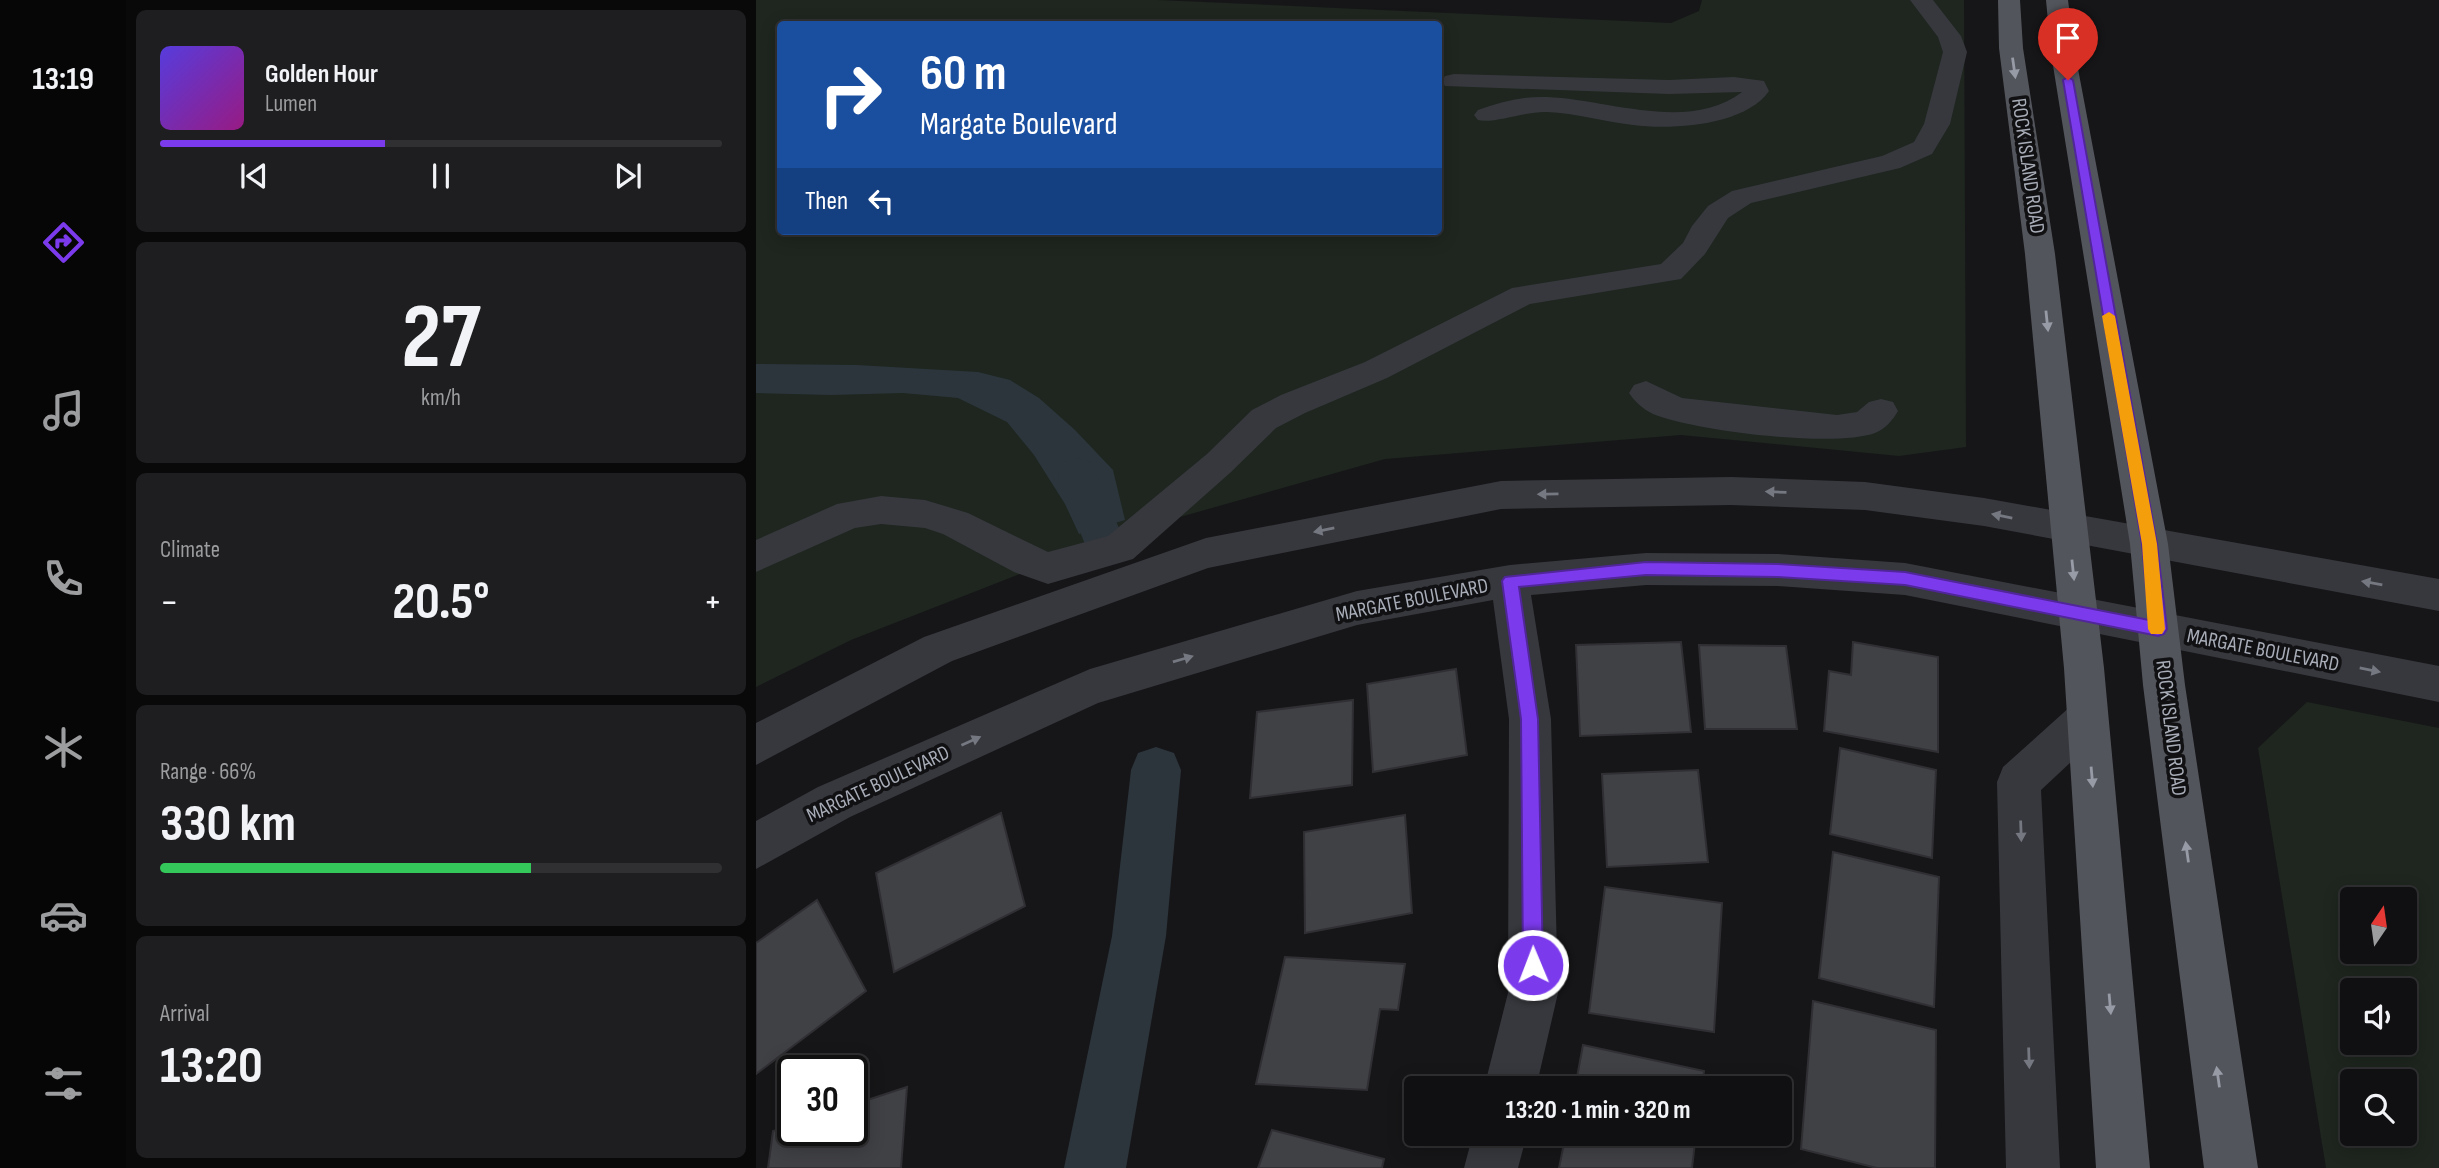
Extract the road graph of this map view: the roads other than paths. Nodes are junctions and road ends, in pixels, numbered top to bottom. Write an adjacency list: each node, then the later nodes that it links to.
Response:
1 (1921, 0): 10 (street)
2 (2009, 0): 8 (main road, ROCK ISLAND ROAD, one-way to 8)
3 (2057, 0): 9 (main road, ROCK ISLAND ROAD)
4 (1454, 80): 5 (street)
5 (1487, 115)
6 (1646, 393): 7 (street)
7 (1881, 411)
8 (2069, 528): 9 (street); 13 (main road, ROCK ISLAND ROAD, one-way to 13); 17 (street, one-way to 17)
9 (2150, 544): 12 (street, one-way to 9); 14 (main road, ROCK ISLAND ROAD)
10 (756, 557)
11 (1510, 581): 13 (street, MARGATE BOULEVARD); 18 (street, MARGATE BOULEVARD, one-way to 11); 19 (street)
12 (2439, 595)
13 (2078, 612): 14 (street, MARGATE BOULEVARD); 16 (main road, ROCK ISLAND ROAD)
14 (2158, 629): 15 (street, MARGATE BOULEVARD, one-way to 15); 24 (main road, ROCK ISLAND ROAD, one-way to 14)
15 (2439, 684)
16 (2087, 719): 22 (street, one-way to 22); 23 (main road, ROCK ISLAND ROAD, one-way to 23)
17 (756, 745)
18 (756, 846)
19 (1513, 1076)
20 (1497, 1146): 21 (street)
21 (1491, 1168)
22 (2033, 1168)
23 (2123, 1168)
24 (2231, 1168)

